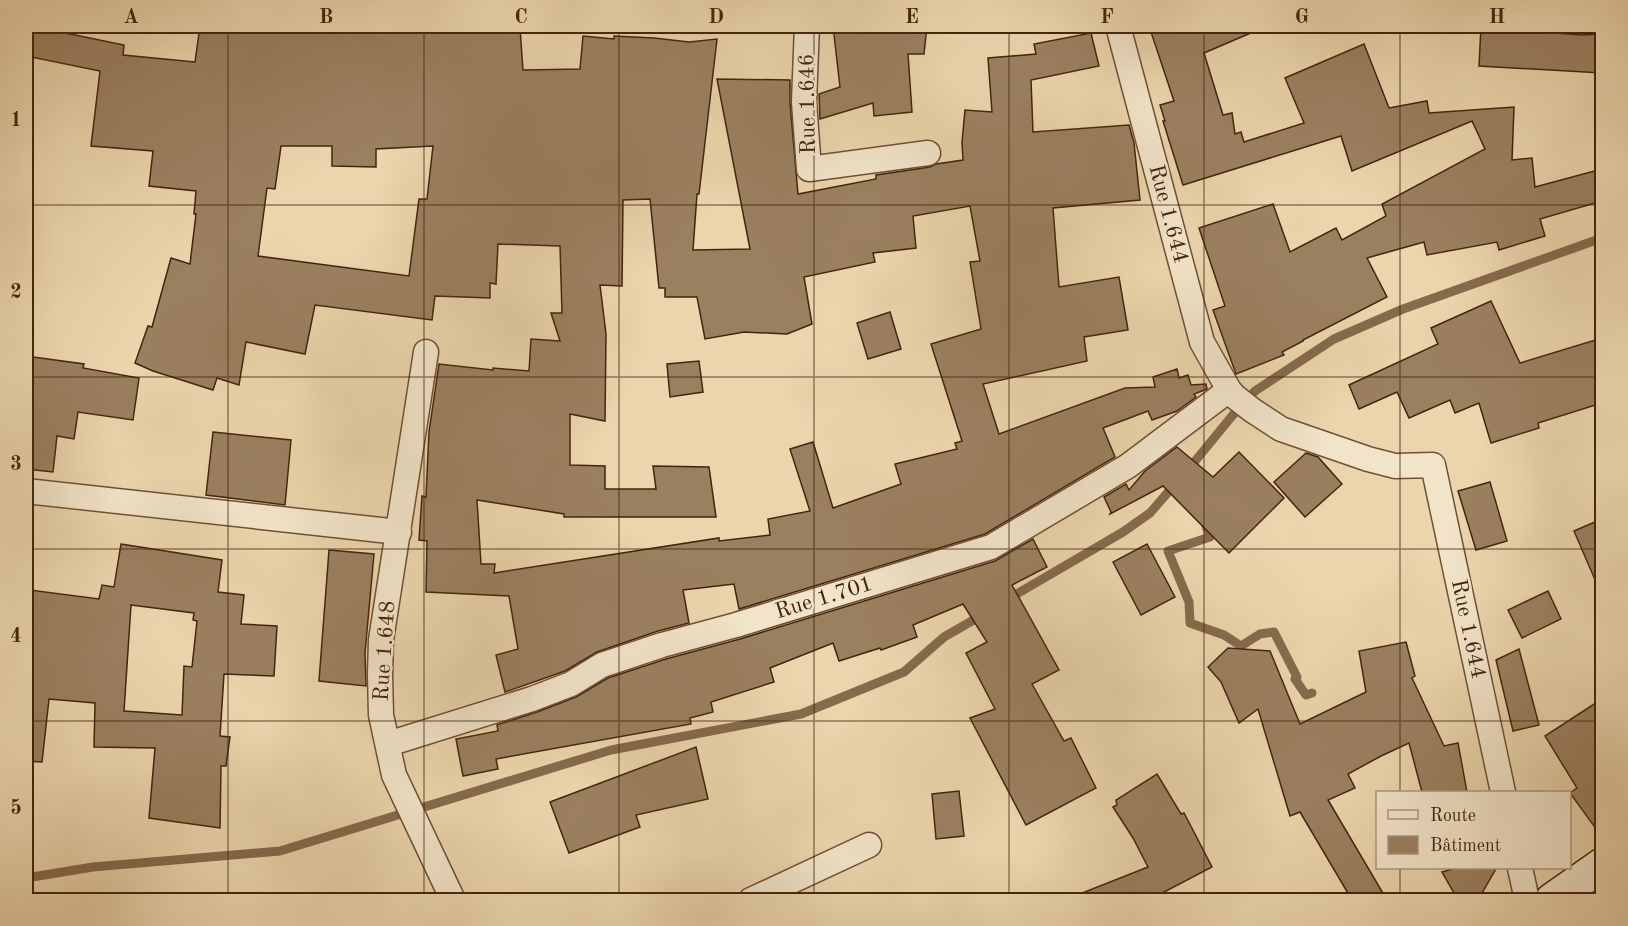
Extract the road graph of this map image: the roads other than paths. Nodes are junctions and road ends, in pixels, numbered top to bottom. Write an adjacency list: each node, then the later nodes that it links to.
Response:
1 (807, 26): 3 (street, Rue 1.646)
2 (1118, 26): 5 (street, Rue 1.644)
3 (928, 153)
4 (426, 352): 7 (street, Rue 1.648)
5 (1239, 399): 8 (street, Rue 1.701); 9 (street, Rue 1.644)
6 (26, 491): 7 (street)
7 (399, 532): 8 (street, Rue 1.648)
8 (388, 744): 13 (street, Rue 1.648)
9 (1503, 791)
10 (869, 844): 14 (street)
11 (1602, 865): 16 (street)
12 (1520, 869): 15 (street)
13 (453, 900)
14 (751, 900)
15 (1527, 900)
16 (1552, 900)

